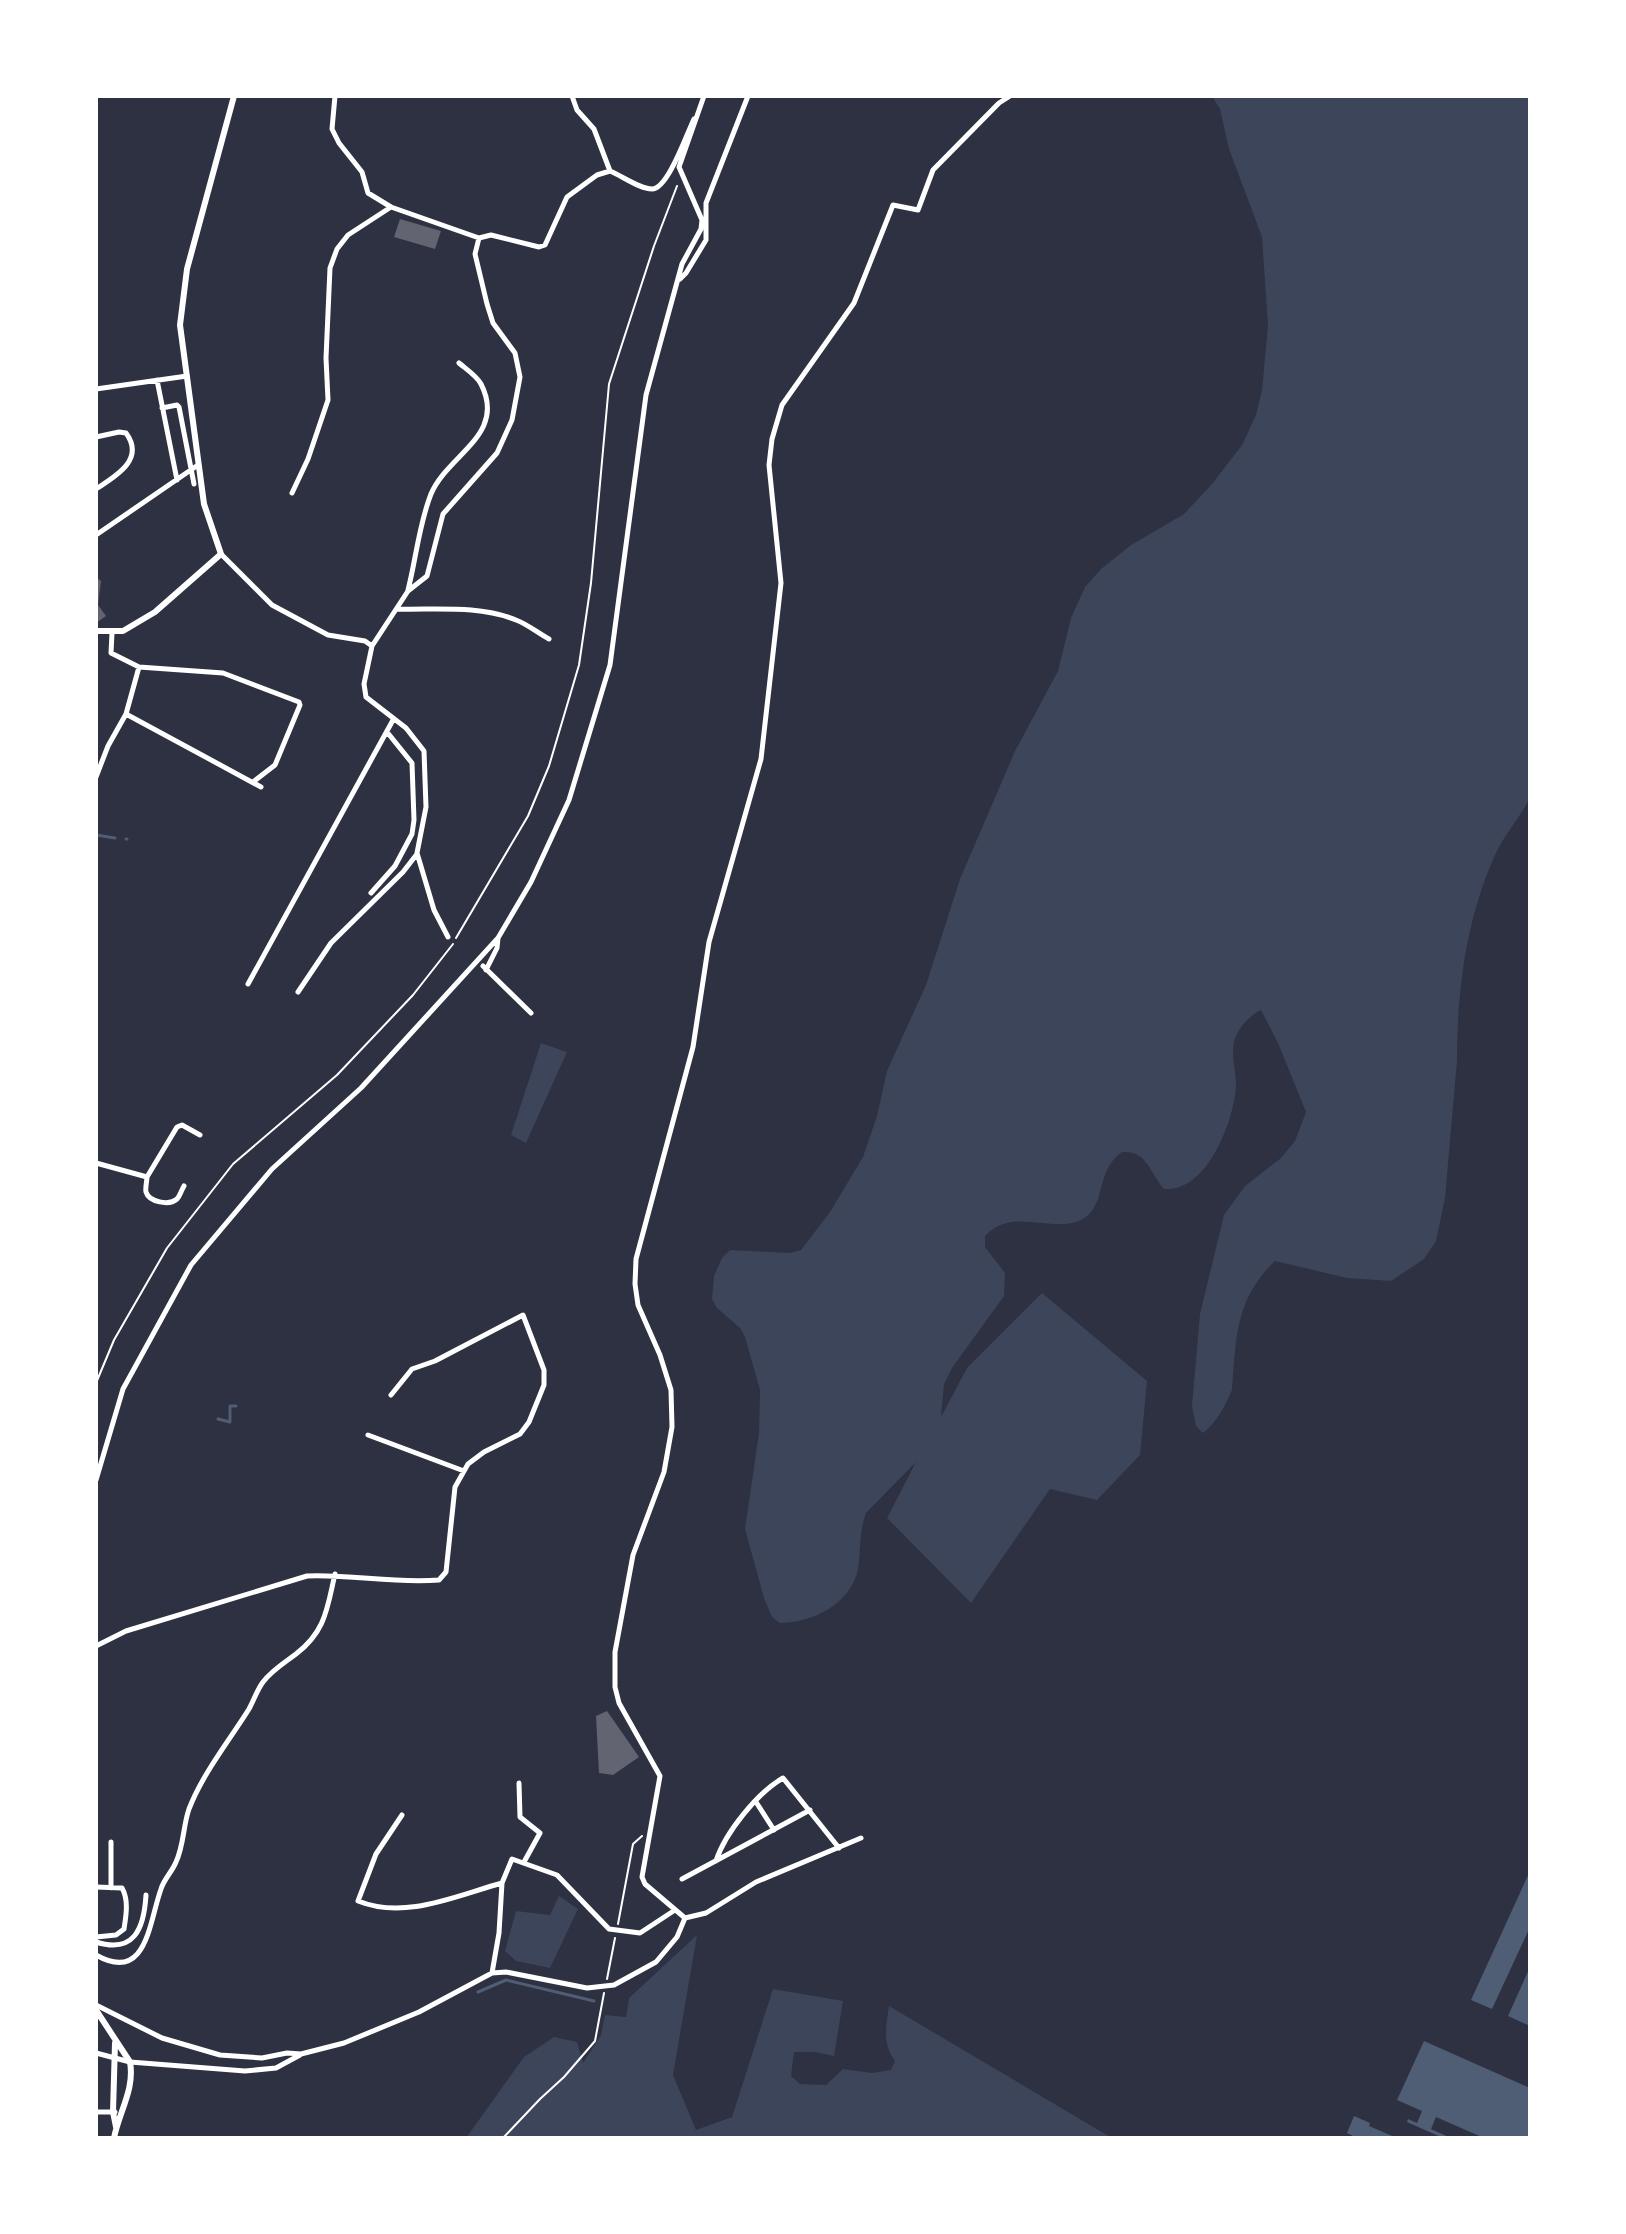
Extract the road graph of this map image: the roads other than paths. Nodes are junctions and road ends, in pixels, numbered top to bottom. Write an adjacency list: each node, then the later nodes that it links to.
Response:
1 (234, 96): 13 (street)
2 (335, 96): 9 (street)
3 (572, 96): 8 (street)
4 (704, 96): 7 (street)
5 (748, 96): 11 (street)
6 (1010, 96): 71 (street)
7 (698, 109): 8 (street); 11 (street)
8 (610, 171): 10 (street)
9 (391, 207): 10 (street); 23 (street)
10 (479, 238): 26 (street)
11 (678, 281): 42 (street)
12 (459, 363): 26 (street)
13 (187, 376): 14 (street); 18 (street)
14 (157, 380): 15 (street); 16 (street)
15 (96, 389)
16 (162, 408): 19 (street); 20 (street)
17 (96, 437): 22 (street)
18 (198, 465): 19 (street); 25 (street)
19 (190, 471): 20 (street); 21 (street)
20 (177, 480): 24 (street)
21 (194, 484)
22 (96, 489)
23 (292, 493)
24 (96, 535)
25 (221, 554): 29 (street); 31 (street)
26 (408, 591): 27 (street)
27 (396, 609): 30 (street); 31 (street)
28 (96, 631): 29 (street)
29 (112, 633): 32 (street)
30 (549, 639)
31 (372, 646): 34 (street)
32 (139, 667): 33 (street); 37 (street)
33 (126, 714): 36 (street); 37 (street)
34 (393, 720): 35 (street); 39 (street)
35 (387, 732): 40 (street); 43 (street)
36 (96, 777)
37 (253, 782): 38 (street)
38 (261, 787)
39 (417, 853): 41 (street); 44 (street)
40 (371, 893)
41 (448, 937)
42 (498, 938): 45 (street); 53 (street)
43 (248, 984)
44 (298, 992)
45 (531, 1013)
46 (200, 1135): 48 (street)
47 (96, 1163): 48 (street)
48 (147, 1177): 49 (street)
49 (184, 1186)
50 (391, 1395): 52 (street)
51 (368, 1435): 52 (street)
52 (464, 1471): 54 (street)
53 (96, 1480)
54 (335, 1574): 55 (street); 74 (street)
55 (96, 1646)
56 (519, 1783): 65 (street)
57 (756, 1802): 58 (street); 60 (street); 64 (street)
58 (810, 1810): 60 (street); 63 (street)
59 (402, 1815): 67 (street)
60 (774, 1830): 64 (street)
61 (861, 1838): 63 (street)
62 (111, 1842): 69 (street)
63 (839, 1848): 72 (street)
64 (716, 1861): 66 (street)
65 (524, 1862): 67 (street); 71 (street)
66 (682, 1879)
67 (502, 1883): 75 (street)
68 (96, 1887): 69 (street)
69 (111, 1888): 73 (street)
70 (146, 1895): 73 (street)
71 (675, 1910): 72 (street)
72 (685, 1918): 75 (street)
73 (96, 1940)
74 (96, 1955)
75 (492, 1973): 79 (street)
76 (96, 2008): 77 (street); 79 (street)
77 (115, 2043): 80 (street); 81 (street)
78 (96, 2053): 80 (street)
79 (301, 2054): 81 (street)
80 (116, 2060): 81 (street); 83 (street)
81 (130, 2062): 84 (street)
82 (96, 2112): 83 (street)
83 (113, 2112): 84 (street); 85 (street)
84 (122, 2113): 85 (street)
85 (116, 2127): 86 (street)
86 (114, 2138)

